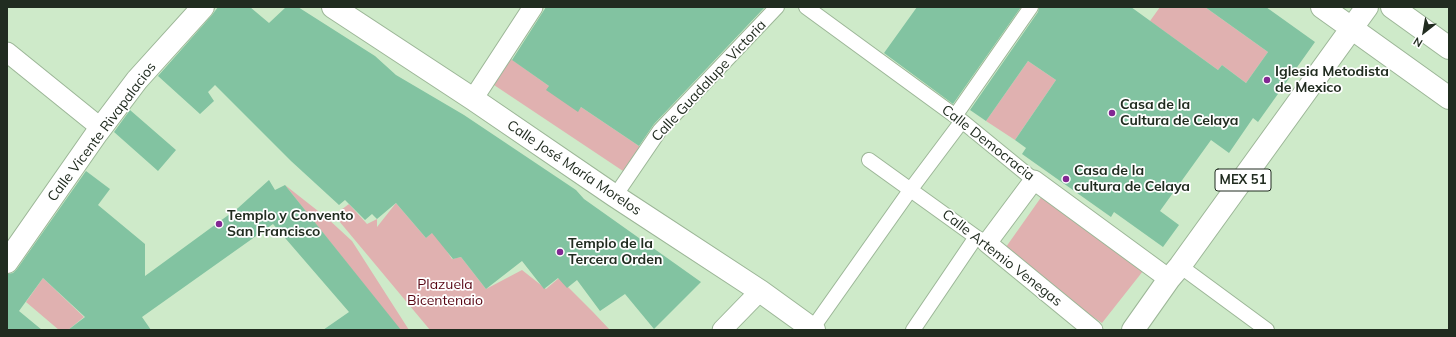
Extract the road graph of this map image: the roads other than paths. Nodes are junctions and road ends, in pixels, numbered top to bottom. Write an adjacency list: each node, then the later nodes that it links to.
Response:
1 (203, 7): 16 (main road, Calle Vicente Rivapalacios)
2 (333, 7): 14 (main road, Calle José María Morelos)
3 (533, 7): 14 (street)
4 (777, 7): 20 (street, Calle Guadalupe Victoria)
5 (806, 7): 15 (street, Calle Democracia)
6 (1031, 7): 15 (street)
7 (1322, 7): 10 (main road)
8 (1367, 7): 10 (main road, MEX 51)
9 (1392, 7): 11 (main road)
10 (1351, 29): 13 (main road); 23 (main road, MEX 51)
11 (1449, 48)
12 (7, 52): 16 (street)
13 (1449, 98)
14 (473, 99): 20 (main road, Calle José María Morelos)
15 (958, 119): 18 (street, Calle Democracia); 19 (street)
16 (101, 128): 22 (main road, Calle Vicente Rivapalacios)
17 (869, 160): 19 (street, Calle Artemio Venegas)
18 (1034, 180): 21 (street); 23 (street, Calle Democracia)
19 (911, 188): 21 (street, Calle Artemio Venegas); 25 (street)
20 (615, 196): 24 (main road, Calle José María Morelos)
21 (982, 240): 27 (street); 28 (street, Calle Artemio Venegas)
22 (7, 262)
23 (1175, 273): 29 (main road, MEX 51); 30 (street)
24 (760, 291): 25 (main road, Calle José María Morelos); 26 (street)
25 (813, 329)
26 (722, 330)
27 (913, 330)
28 (1093, 330)
29 (1133, 330)
30 (1267, 330)

